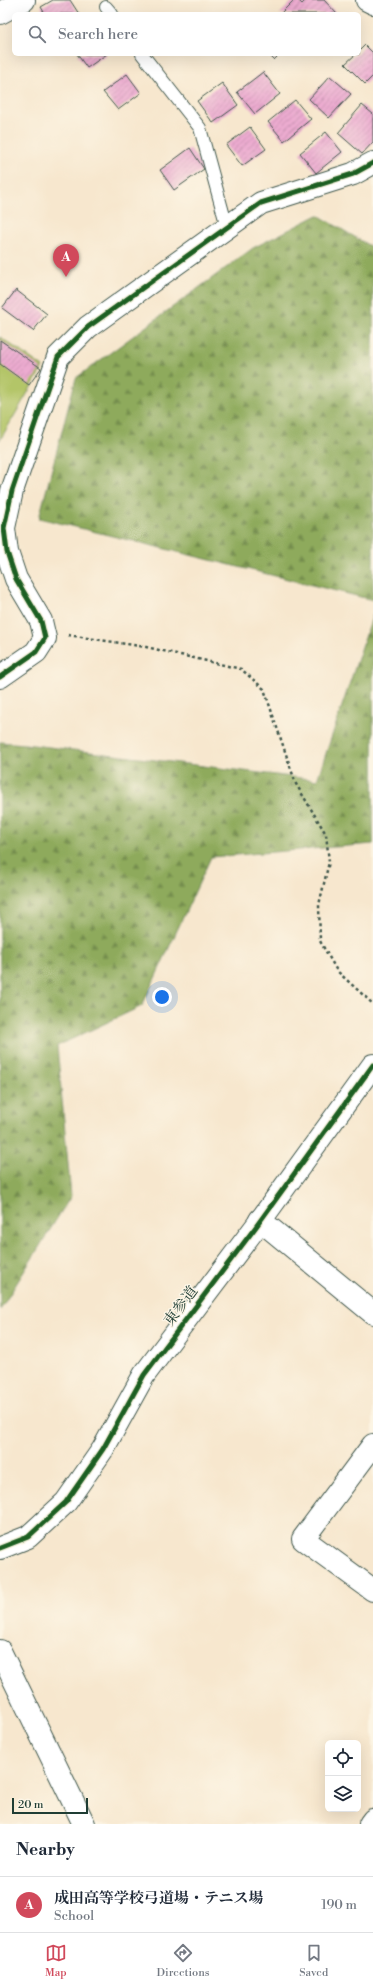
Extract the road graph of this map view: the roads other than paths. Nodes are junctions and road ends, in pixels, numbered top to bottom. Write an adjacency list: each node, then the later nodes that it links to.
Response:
1 (24, 0): 4 (street)
2 (367, 0): 3 (street)
3 (373, 3)
4 (0, 13)
5 (144, 56): 7 (lane)
6 (373, 162): 7 (street)
7 (227, 227): 8 (street)
8 (0, 677)
9 (373, 1065): 10 (street, 東参道)
10 (260, 1220): 11 (street); 13 (street, 東参道)
11 (373, 1313)
12 (373, 1445): 14 (street)
13 (0, 1548)
14 (373, 1590)
15 (0, 1651): 17 (street)
16 (373, 1820): 18 (street)
17 (84, 1824)
18 (370, 1824)

